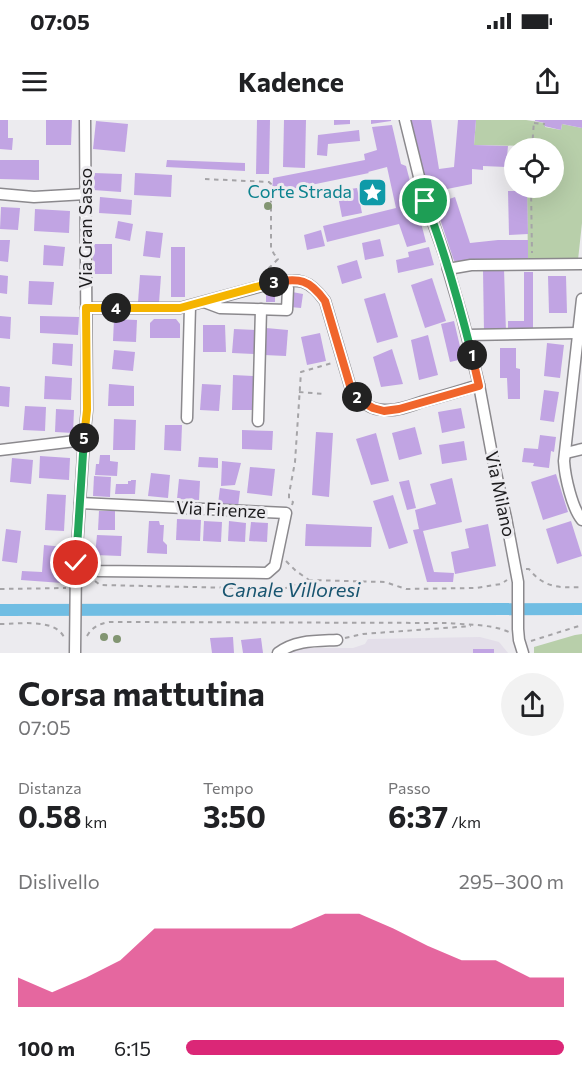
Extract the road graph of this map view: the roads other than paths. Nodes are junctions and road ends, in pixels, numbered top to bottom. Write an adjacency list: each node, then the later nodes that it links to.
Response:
1 (85, 120): 4 (street, Via Gran Sasso)
2 (405, 120): 6 (street, Via Milano)
3 (0, 194): 4 (street)
4 (86, 194): 11 (street, Via Gran Sasso)
5 (582, 264): 6 (street)
6 (448, 269): 14 (street, Via Milano)
7 (288, 288): 12 (street)
8 (582, 299): 13 (street)
9 (204, 302): 10 (street); 12 (street); 15 (street)
10 (190, 306): 11 (street); 16 (street)
11 (86, 308): 18 (street, Via Gran Sasso)
12 (261, 309): 17 (street)
13 (578, 333): 14 (street); 19 (street)
14 (467, 335): 15 (street, Via Milano)
15 (479, 386): 29 (street, Via Milano)
16 (187, 418)
17 (258, 421)
18 (84, 440): 21 (street); 23 (street, Via Gran Sasso)
19 (567, 440): 20 (street); 22 (street)
20 (582, 447): 22 (street)
21 (0, 450)
22 (566, 453): 24 (street)
23 (80, 503): 25 (street, Via Gran Sasso); 25 (street, Via Firenze)
24 (582, 520)
25 (76, 567): 27 (street, Via Gran Sasso)
26 (337, 640): 28 (street)
27 (75, 653)
28 (278, 653)
29 (523, 653)

